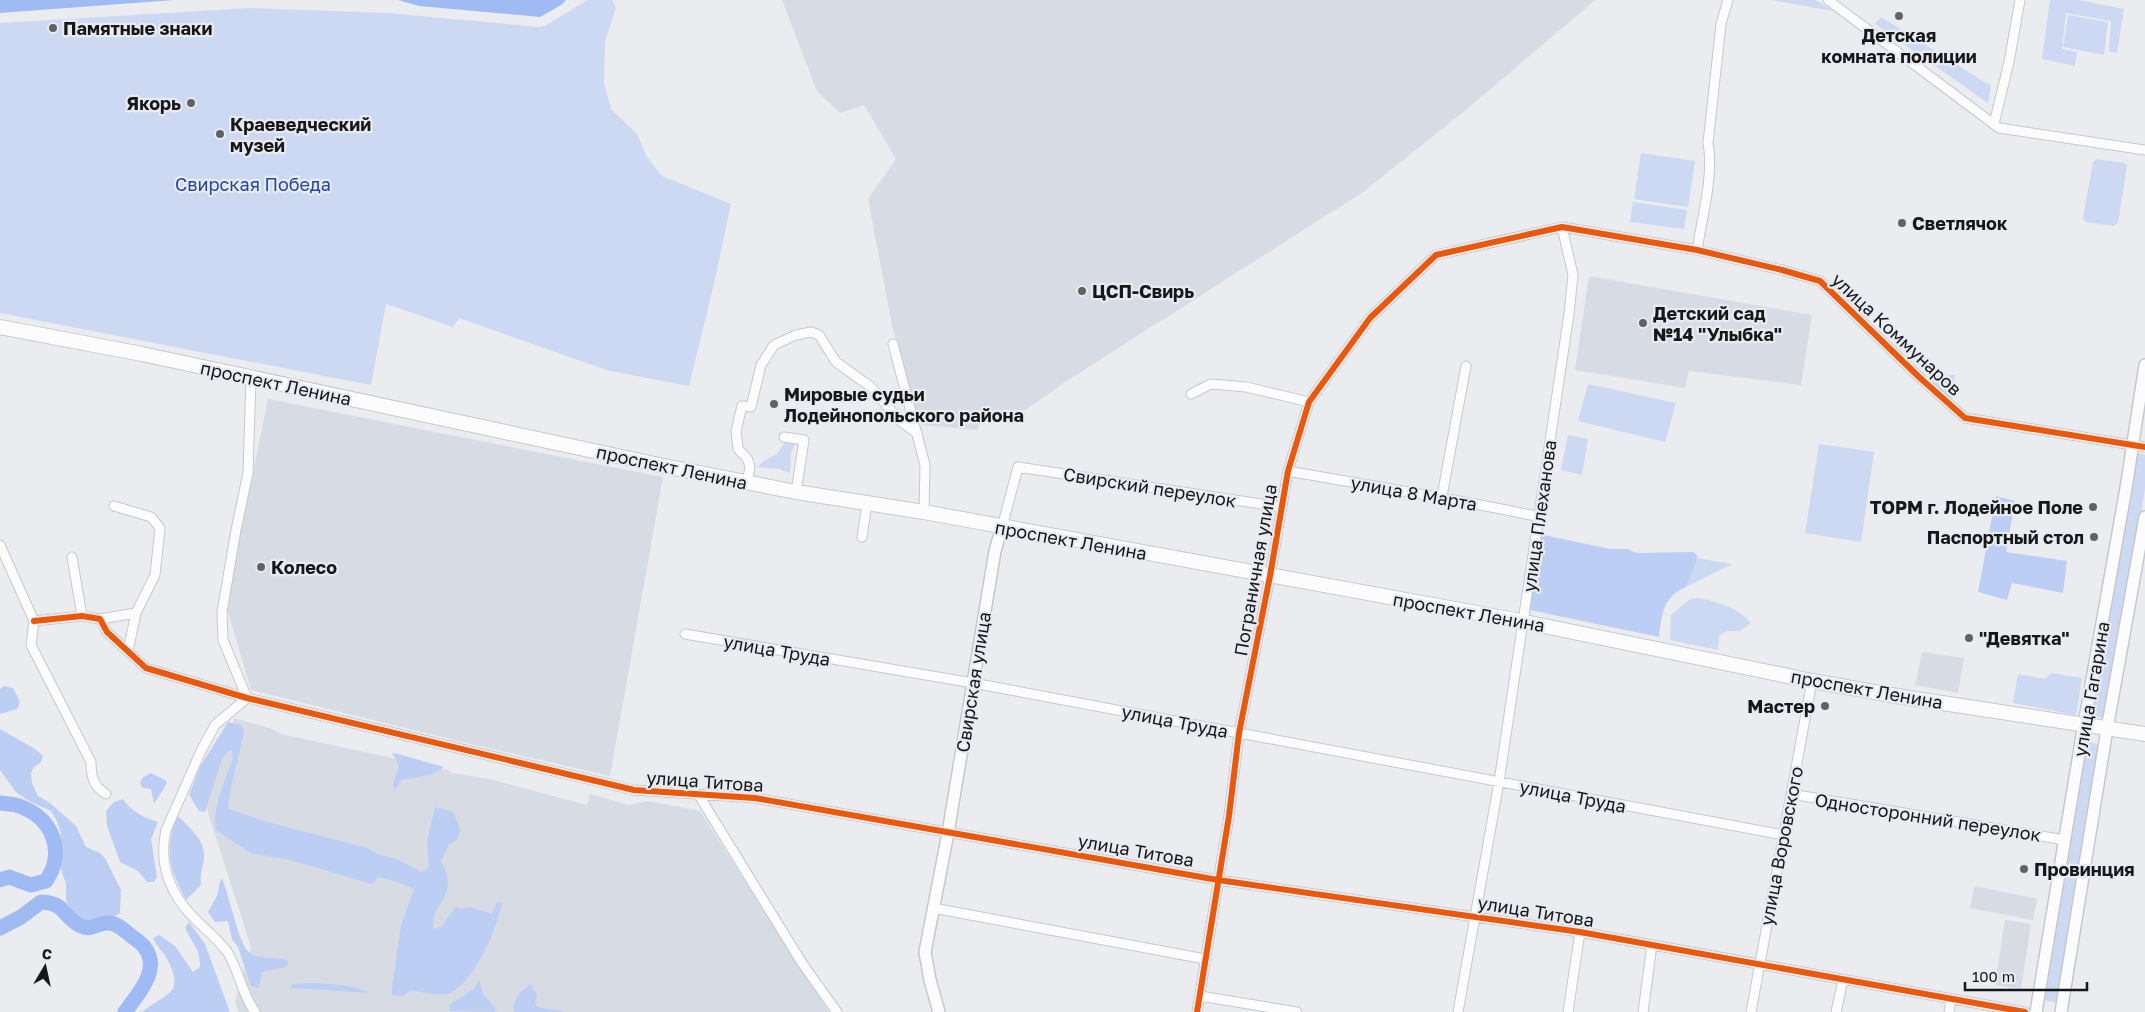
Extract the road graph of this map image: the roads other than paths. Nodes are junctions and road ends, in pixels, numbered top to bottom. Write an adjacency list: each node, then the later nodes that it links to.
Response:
1 (1728, 0): 8 (street)
2 (1828, 0): 4 (street)
3 (2020, 0): 4 (street)
4 (1994, 124): 5 (street)
5 (2145, 150)
6 (1562, 227): 7 (street, улица Коммунаров); 8 (street, улица Коммунаров); 29 (street, улица Плеханова)
7 (1510, 238): 15 (street, Пограничная улица)
8 (1697, 250): 18 (street, улица Коммунаров)
9 (0, 327): 13 (main road, проспект Ленина)
10 (893, 344): 16 (street)
11 (2145, 365): 18 (street, улица Гагарина)
12 (1466, 366): 24 (street)
13 (251, 378): 22 (main road, проспект Ленина); 45 (street)
14 (1191, 394): 15 (street)
15 (1310, 402): 21 (street, Пограничная улица)
16 (917, 433): 22 (street); 28 (street)
17 (784, 437): 23 (street)
18 (2132, 444): 19 (street, улица Коммунаров); 46 (street, улица Гагарина)
19 (2145, 447)
20 (1018, 467): 27 (street, Свирский переулок); 31 (street, Свирская улица)
21 (1288, 471): 24 (street, улица 8 Марта); 27 (street, Пограничная улица)
22 (748, 483): 23 (main road, проспект Ленина)
23 (796, 492): 25 (main road, проспект Ленина)
24 (1442, 496): 29 (street, улица 8 Марта)
25 (867, 504): 28 (main road, проспект Ленина); 32 (street)
26 (114, 506): 36 (street)
27 (1282, 507): 35 (street, Пограничная улица)
28 (924, 512): 31 (main road, проспект Ленина)
29 (1540, 517): 40 (street, улица Плеханова)
30 (2145, 517): 47 (street, улица Гагарина)
31 (1002, 527): 35 (main road, проспект Ленина); 44 (street, Свирская улица)
32 (862, 537)
33 (0, 545): 39 (street)
34 (72, 557): 37 (street)
35 (1270, 576): 40 (main road, проспект Ленина); 48 (street, Пограничная улица)
36 (136, 613): 38 (street); 42 (street)
37 (82, 616): 38 (street); 39 (street)
38 (100, 619): 42 (street, улица Титова)
39 (34, 621): 51 (street)
40 (1524, 622): 43 (main road, проспект Ленина); 50 (street, улица Плеханова)
41 (685, 634): 44 (street, улица Труда)
42 (128, 651): 45 (street, улица Титова)
43 (1812, 681): 46 (main road, проспект Ленина); 53 (street, улица Воровского)
44 (973, 684): 48 (street, улица Труда); 54 (street, Свирская улица)
45 (247, 698): 52 (street, улица Титова); 67 (street)
46 (2084, 725): 47 (main road, проспект Ленина); 56 (street, улица Гагарина)
47 (2107, 729): 49 (main road, проспект Ленина); 80 (street, улица Гагарина)
48 (1239, 733): 50 (street, улица Труда); 57 (street, Пограничная улица)
49 (2145, 734)
50 (1499, 782): 55 (street, улица Труда); 59 (street, улица Плеханова)
51 (106, 794)
52 (698, 794): 54 (street, улица Титова); 68 (street)
53 (1791, 794): 55 (street, улица Воровского); 56 (street, Односторонний переулок)
54 (948, 833): 57 (street, улица Титова); 58 (street, Свирская улица)
55 (1783, 835): 63 (street, улица Воровского)
56 (2065, 840): 79 (street, улица Гагарина)
57 (1218, 880): 59 (street, улица Титова); 62 (street, Пограничная улица)
58 (934, 903): 62 (street); 69 (street, Свирская улица)
59 (1477, 916): 60 (street, улица Титова); 72 (street, улица Плеханова)
60 (1580, 932): 61 (street, улица Титова); 73 (street)
61 (1652, 945): 63 (street, улица Титова); 74 (street)
62 (1205, 959): 65 (street, Пограничная улица)
63 (1759, 966): 64 (street, улица Титова); 75 (street, улица Воровского)
64 (1843, 980): 66 (street, улица Титова); 76 (street)
65 (1200, 996): 70 (street, Пограничная улица); 71 (street)
66 (1951, 999): 77 (street); 78 (street, улица Титова)
67 (255, 1012)
68 (837, 1012)
69 (939, 1012)
70 (1197, 1012)
71 (1297, 1012)
72 (1458, 1012)
73 (1568, 1012)
74 (1643, 1012)
75 (1751, 1012)
76 (1836, 1012)
77 (1949, 1012)
78 (2025, 1012)
79 (2036, 1012)
80 (2061, 1012)

